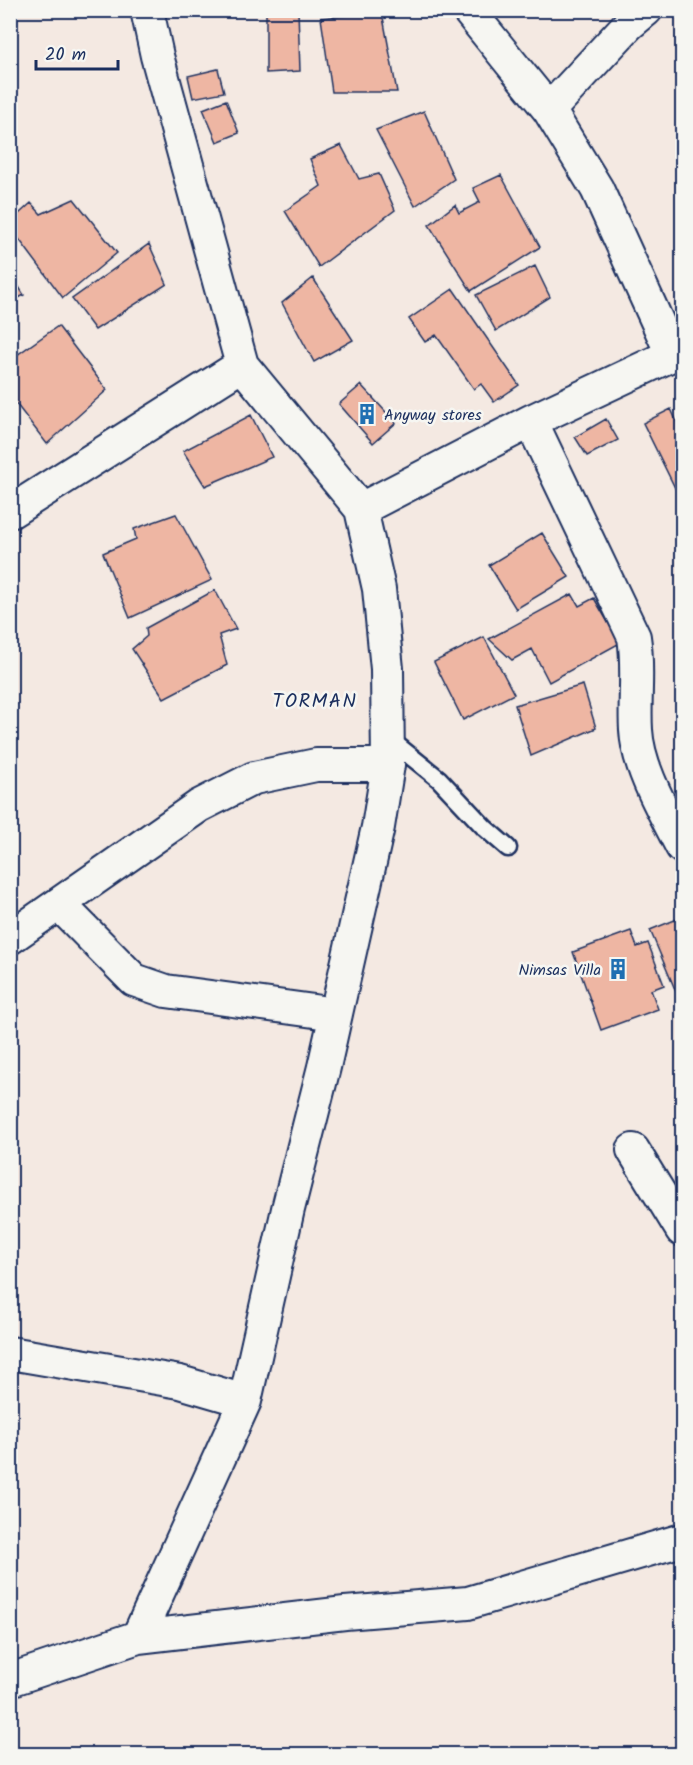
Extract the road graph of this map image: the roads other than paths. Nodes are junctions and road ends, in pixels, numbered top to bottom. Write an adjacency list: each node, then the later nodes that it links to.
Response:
1 (147, 10): 6 (street)
2 (468, 10): 4 (street)
3 (646, 10): 4 (street)
4 (549, 110): 5 (street)
5 (677, 352): 7 (street)
6 (242, 365): 8 (street); 9 (street)
7 (531, 421): 8 (street); 11 (street)
8 (361, 509): 10 (street)
9 (10, 512)
10 (388, 751): 12 (lane); 13 (street); 15 (street)
11 (682, 847)
12 (508, 848)
13 (59, 904): 14 (street); 15 (street)
14 (10, 938)
15 (336, 1014): 19 (street)
16 (633, 1150): 17 (street)
17 (682, 1230)
18 (10, 1353): 19 (street)
19 (245, 1401): 21 (street)
20 (682, 1540): 21 (street)
21 (138, 1637): 22 (street)
22 (10, 1680)

